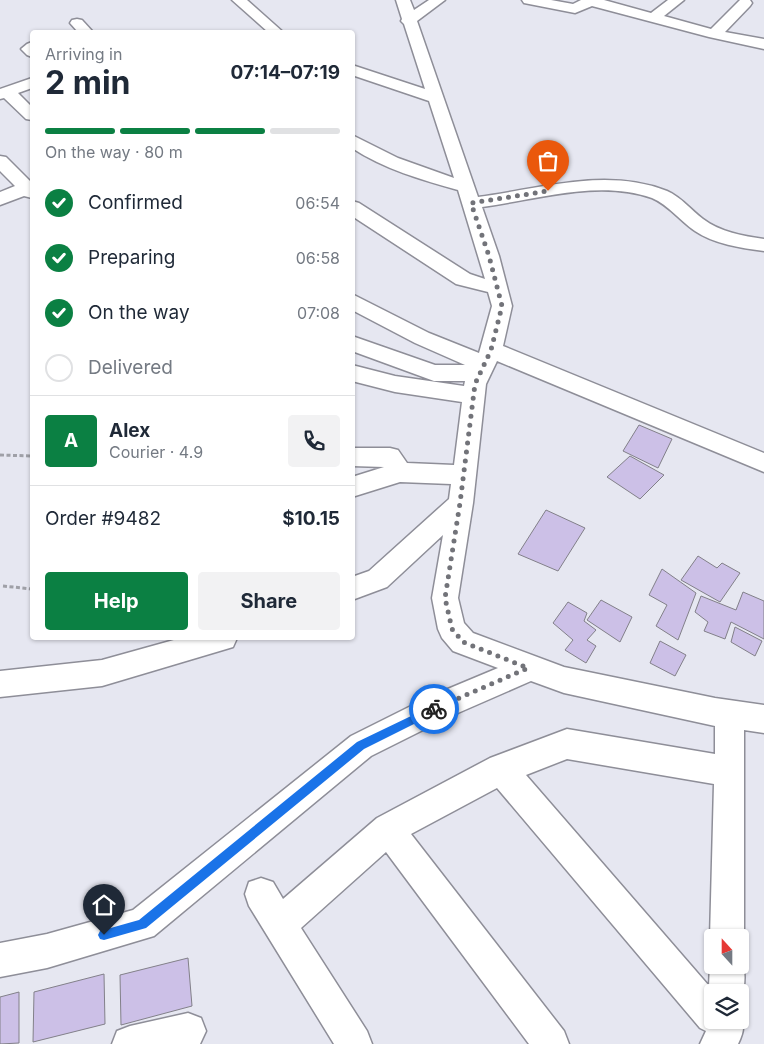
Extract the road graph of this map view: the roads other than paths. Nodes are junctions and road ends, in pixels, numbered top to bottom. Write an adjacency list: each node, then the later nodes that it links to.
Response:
1 (238, 0): 10 (street)
2 (403, 0): 9 (street)
3 (438, 0): 9 (street)
4 (530, 0): 5 (street)
5 (592, 0): 8 (street)
6 (677, 0): 8 (street)
7 (747, 3): 11 (street)
8 (654, 17): 11 (street)
9 (408, 21): 16 (street)
10 (274, 30)
11 (714, 34): 12 (street)
12 (764, 44)
13 (355, 71): 16 (street)
14 (30, 84): 15 (street)
15 (4, 93): 17 (street)
16 (434, 97): 21 (street)
17 (30, 113)
18 (355, 142): 21 (street)
19 (0, 161): 20 (street)
20 (30, 190): 22 (street)
21 (468, 195): 24 (street); 25 (street)
22 (0, 199)
23 (355, 209): 25 (street)
24 (764, 245)
25 (497, 286): 28 (street)
26 (355, 303): 28 (street)
27 (355, 344): 28 (street)
28 (484, 362): 30 (street); 32 (street)
29 (355, 374): 30 (street)
30 (474, 396): 34 (street)
31 (355, 457): 33 (street)
32 (764, 463)
33 (400, 472): 34 (street); 35 (street)
34 (464, 474): 36 (street)
35 (355, 486)
36 (460, 503): 37 (street); 39 (street)
37 (355, 588)
38 (216, 640): 40 (street)
39 (528, 668): 41 (street); 49 (street)
40 (0, 684)
41 (730, 714): 42 (street); 44 (street)
42 (764, 719)
43 (501, 769): 44 (street); 45 (street); 50 (street)
44 (730, 772): 48 (street)
45 (388, 829): 47 (street); 54 (street)
46 (261, 894): 47 (street)
47 (280, 924): 53 (street)
48 (727, 929)
49 (0, 960)
50 (704, 1007)
51 (188, 1031): 52 (street)
52 (130, 1044)
53 (354, 1044)
54 (551, 1044)

